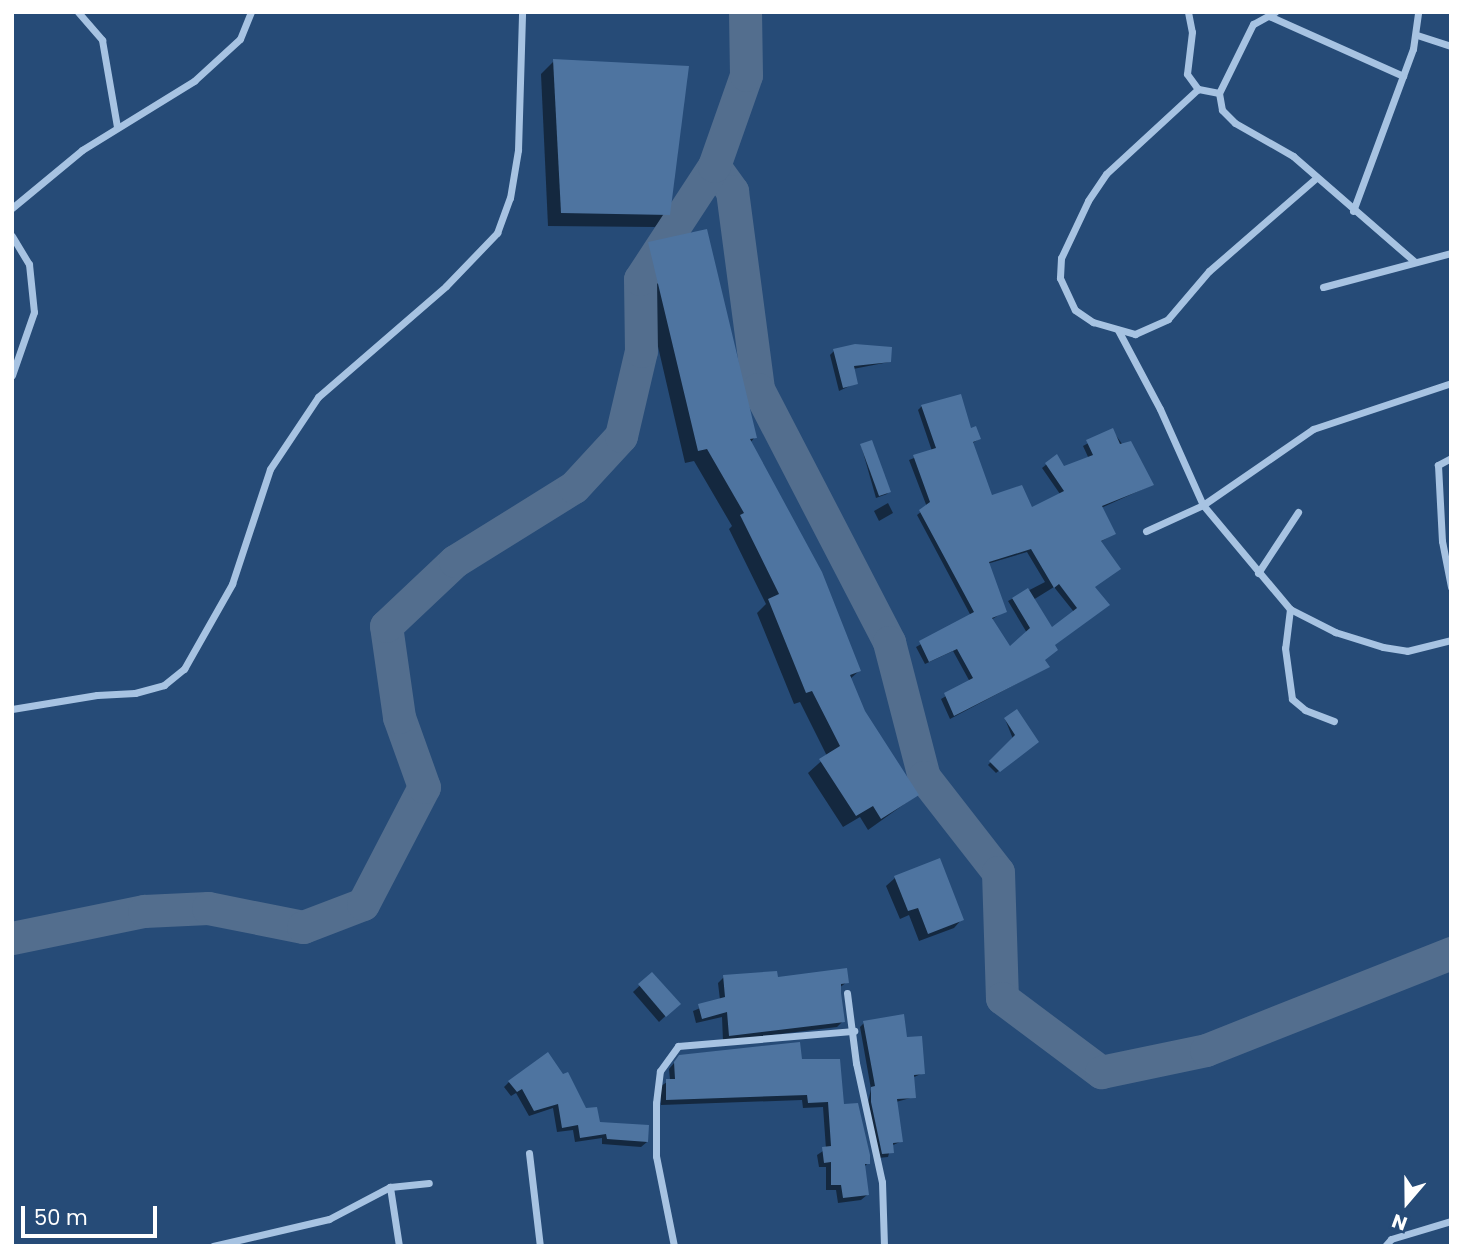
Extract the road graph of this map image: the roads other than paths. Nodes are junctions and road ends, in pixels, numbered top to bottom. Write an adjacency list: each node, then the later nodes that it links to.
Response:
1 (78, 12): 14 (street)
2 (251, 12): 14 (street)
3 (522, 12): 33 (street)
4 (1188, 12): 12 (street)
5 (1256, 12): 8 (street)
6 (1418, 12): 9 (street)
7 (1272, 14): 8 (street); 11 (street)
8 (1253, 24): 13 (street)
9 (1417, 36): 10 (street); 11 (street)
10 (1451, 46)
11 (1403, 76): 17 (street)
12 (1198, 89): 13 (street); 22 (street)
13 (1219, 93): 15 (street)
14 (117, 127): 16 (street)
15 (1316, 178): 17 (street); 22 (street)
16 (12, 208)
17 (1353, 211): 20 (street)
18 (12, 236): 23 (street)
19 (1451, 253): 20 (street)
20 (1413, 261): 21 (street)
21 (1323, 287)
22 (1118, 330): 26 (street)
23 (12, 375)
24 (1451, 383): 26 (street)
25 (1451, 458): 30 (street)
26 (1203, 505): 28 (street); 29 (street)
27 (1298, 512): 29 (street)
28 (1146, 531)
29 (1258, 573): 31 (street)
30 (1451, 587)
31 (1290, 609): 32 (street); 34 (street)
32 (1451, 640)
33 (12, 709)
34 (1334, 721)
35 (847, 993): 36 (street)
36 (854, 1031): 44 (street); 45 (street)
37 (528, 1153): 43 (street)
38 (429, 1183): 39 (street)
39 (390, 1187): 41 (street); 42 (street)
40 (1451, 1222): 46 (street)
41 (213, 1246)
42 (399, 1246)
43 (540, 1246)
44 (674, 1246)
45 (884, 1246)
46 (1385, 1246)

